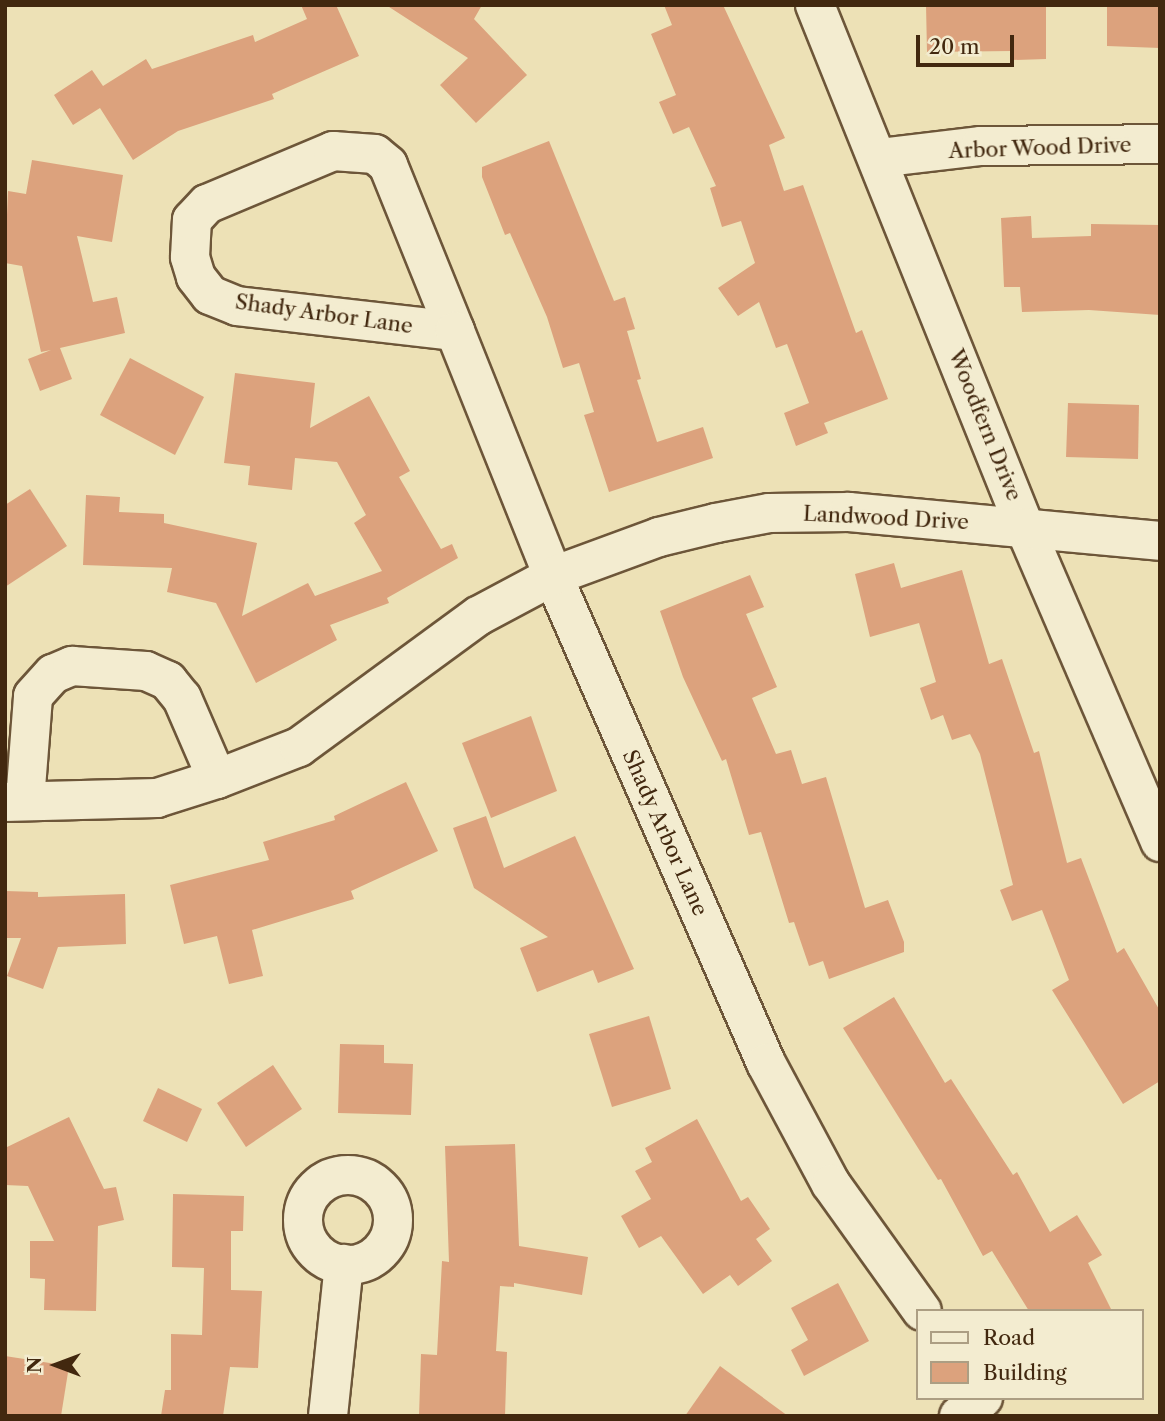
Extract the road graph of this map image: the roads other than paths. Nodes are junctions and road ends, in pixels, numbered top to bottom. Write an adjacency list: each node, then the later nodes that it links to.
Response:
1 (815, 5): 3 (street, Woodfern Drive)
2 (1160, 144): 3 (street, Arbor Wood Drive)
3 (879, 158): 5 (street, Woodfern Drive)
4 (455, 331): 4 (street, Shady Arbor Lane); 7 (street, Shady Arbor Lane)
5 (1025, 528): 6 (street, Landwood Drive); 7 (street, Landwood Drive); 10 (street, Woodfern Drive)
6 (1160, 541)
7 (552, 576): 8 (street, Landwood Drive); 12 (street, Shady Arbor Lane)
8 (217, 779): 9 (street, Landwood Drive); 9 (street, Landwood Drive)
9 (15, 801)
10 (1160, 842)
11 (344, 1265): 15 (street)
12 (921, 1309)
13 (981, 1400): 16 (street)
14 (985, 1400): 17 (street)
15 (328, 1416)
16 (959, 1416)
17 (997, 1416)

